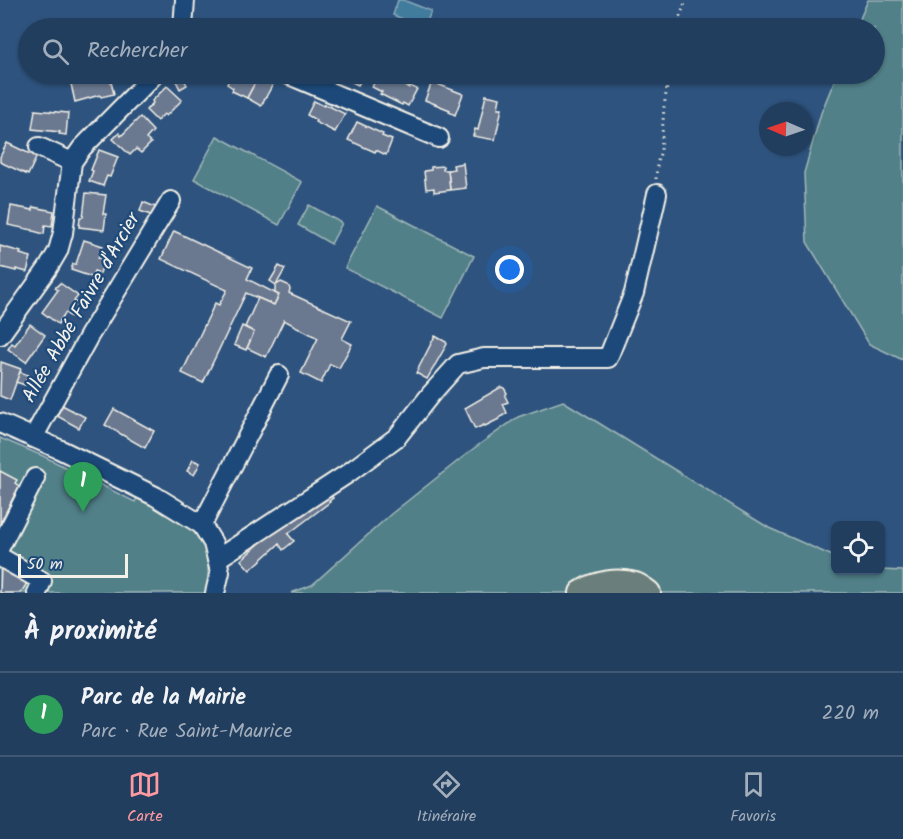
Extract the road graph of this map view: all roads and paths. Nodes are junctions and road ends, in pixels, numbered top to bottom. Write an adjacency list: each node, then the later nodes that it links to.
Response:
1 (185, 0): 3 (street)
2 (686, 0): 4 (path)
3 (184, 18)
4 (680, 18)
5 (145, 84): 10 (street)
6 (310, 84): 8 (street)
7 (667, 84): 11 (path)
8 (438, 138)
9 (39, 147): 10 (street)
10 (72, 162): 13 (street)
11 (657, 194): 21 (street)
12 (171, 201): 16 (street, Allée Abbé Faivre d'Arcier)
13 (0, 335)
14 (279, 375): 18 (street)
15 (0, 423): 16 (street)
16 (33, 438): 18 (street)
17 (35, 478): 19 (street)
18 (202, 525): 21 (street)
19 (0, 547)
20 (0, 557): 22 (street)
21 (217, 559): 23 (street)
22 (37, 593)
23 (215, 593)
24 (582, 593): 25 (main road)
25 (648, 593)

